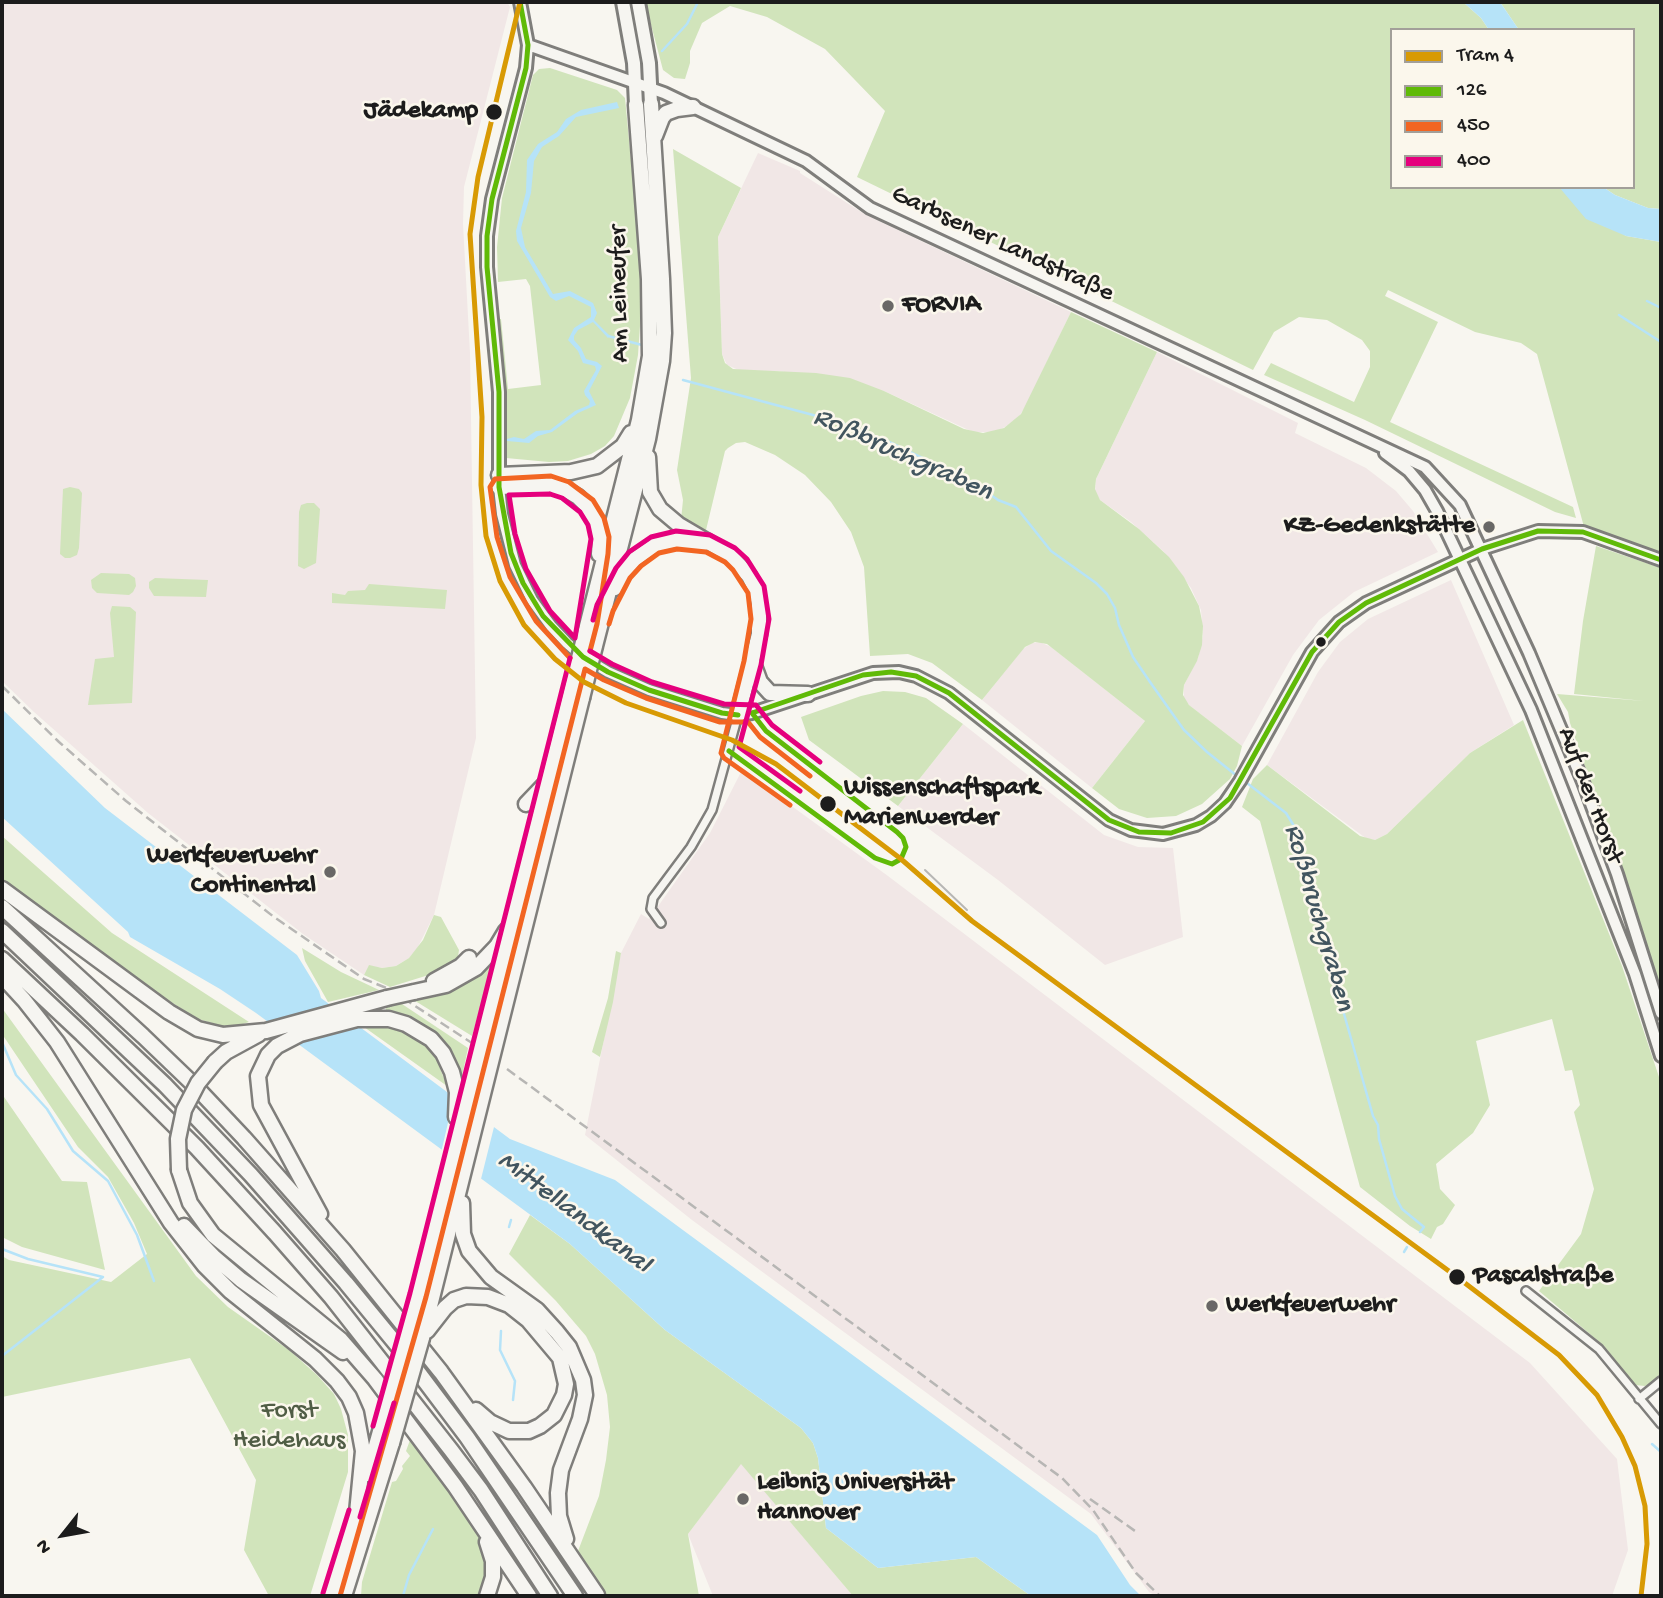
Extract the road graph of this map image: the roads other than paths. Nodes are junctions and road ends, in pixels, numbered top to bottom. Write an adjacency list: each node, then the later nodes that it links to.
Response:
1 (520, 2): 4 (street)
2 (623, 2): 5 (main road, Am Leineufer)
3 (638, 2): 6 (main road, Am Leineufer)
4 (528, 45): 5 (street); 13 (street)
5 (636, 83): 6 (street, Garbsener Landstraße); 7 (main road, Am Leineufer)
6 (650, 88): 7 (main road, Am Leineufer); 8 (street, Garbsener Landstraße)
7 (644, 104): 9 (highway, Am Leineufer); 10 (highway, Am Leineufer)
8 (693, 107): 9 (highway); 11 (street, Garbsener Landstraße)
9 (653, 140): 12 (highway, Am Leineufer)
10 (639, 420): 13 (highway); 19 (highway, Am Leineufer)
11 (1356, 435): 15 (street, Garbsener Landstraße); 16 (street, Garbsener Landstraße)
12 (648, 439): 14 (highway); 18 (highway, Am Leineufer)
13 (499, 481): 19 (highway); 24 (street)
14 (677, 533): 18 (highway); 21 (highway)
15 (1482, 549): 16 (street); 17 (street); 36 (street, Auf der Horst)
16 (1461, 559): 23 (street); 38 (street, Auf der Horst)
17 (1661, 560)
18 (605, 608): 20 (highway, Am Leineufer)
19 (588, 623): 20 (highway, Am Leineufer)
20 (590, 642): 22 (highway, Am Leineufer, bridge)
21 (753, 663): 23 (highway); 24 (highway)
22 (577, 694): 25 (highway, Am Leineufer); 41 (highway, Am Leineufer)
23 (808, 694): 24 (street)
24 (738, 715): 30 (street)
25 (548, 781): 26 (highway); 29 (highway, Am Leineufer)
26 (526, 804)
27 (2, 889): 37 (highway)
28 (2, 907): 42 (highway)
29 (515, 915): 35 (highway); 39 (highway, Am Leineufer)
30 (661, 923)
31 (2, 931): 58 (highway)
32 (469, 958): 35 (highway)
33 (2, 959): 57 (highway)
34 (2, 976): 40 (highway)
35 (414, 992): 37 (highway, bridge)
36 (1661, 1013)
37 (266, 1031): 46 (highway, bridge)
38 (1661, 1056)
39 (462, 1096): 41 (highway, Am Leineufer); 42 (highway)
40 (135, 1164): 46 (highway); 51 (highway)
41 (460, 1173): 44 (highway, Am Leineufer); 51 (highway, Am Leineufer, bridge); 59 (highway)
42 (343, 1250): 45 (highway)
43 (1525, 1291): 48 (street)
44 (433, 1314): 45 (highway); 51 (highway, Am Leineufer, bridge)
45 (441, 1373): 59 (highway)
46 (375, 1379): 50 (highway)
47 (1661, 1381): 48 (street)
48 (1639, 1399): 49 (street)
49 (1661, 1424)
50 (455, 1486): 55 (highway); 56 (highway)
51 (363, 1517): 52 (highway, Am Leineufer); 53 (highway, Am Leineufer); 54 (highway)
52 (331, 1596)
53 (344, 1596)
54 (355, 1596)
55 (487, 1596)
56 (529, 1596)
57 (550, 1596)
58 (575, 1596)
59 (597, 1596)

